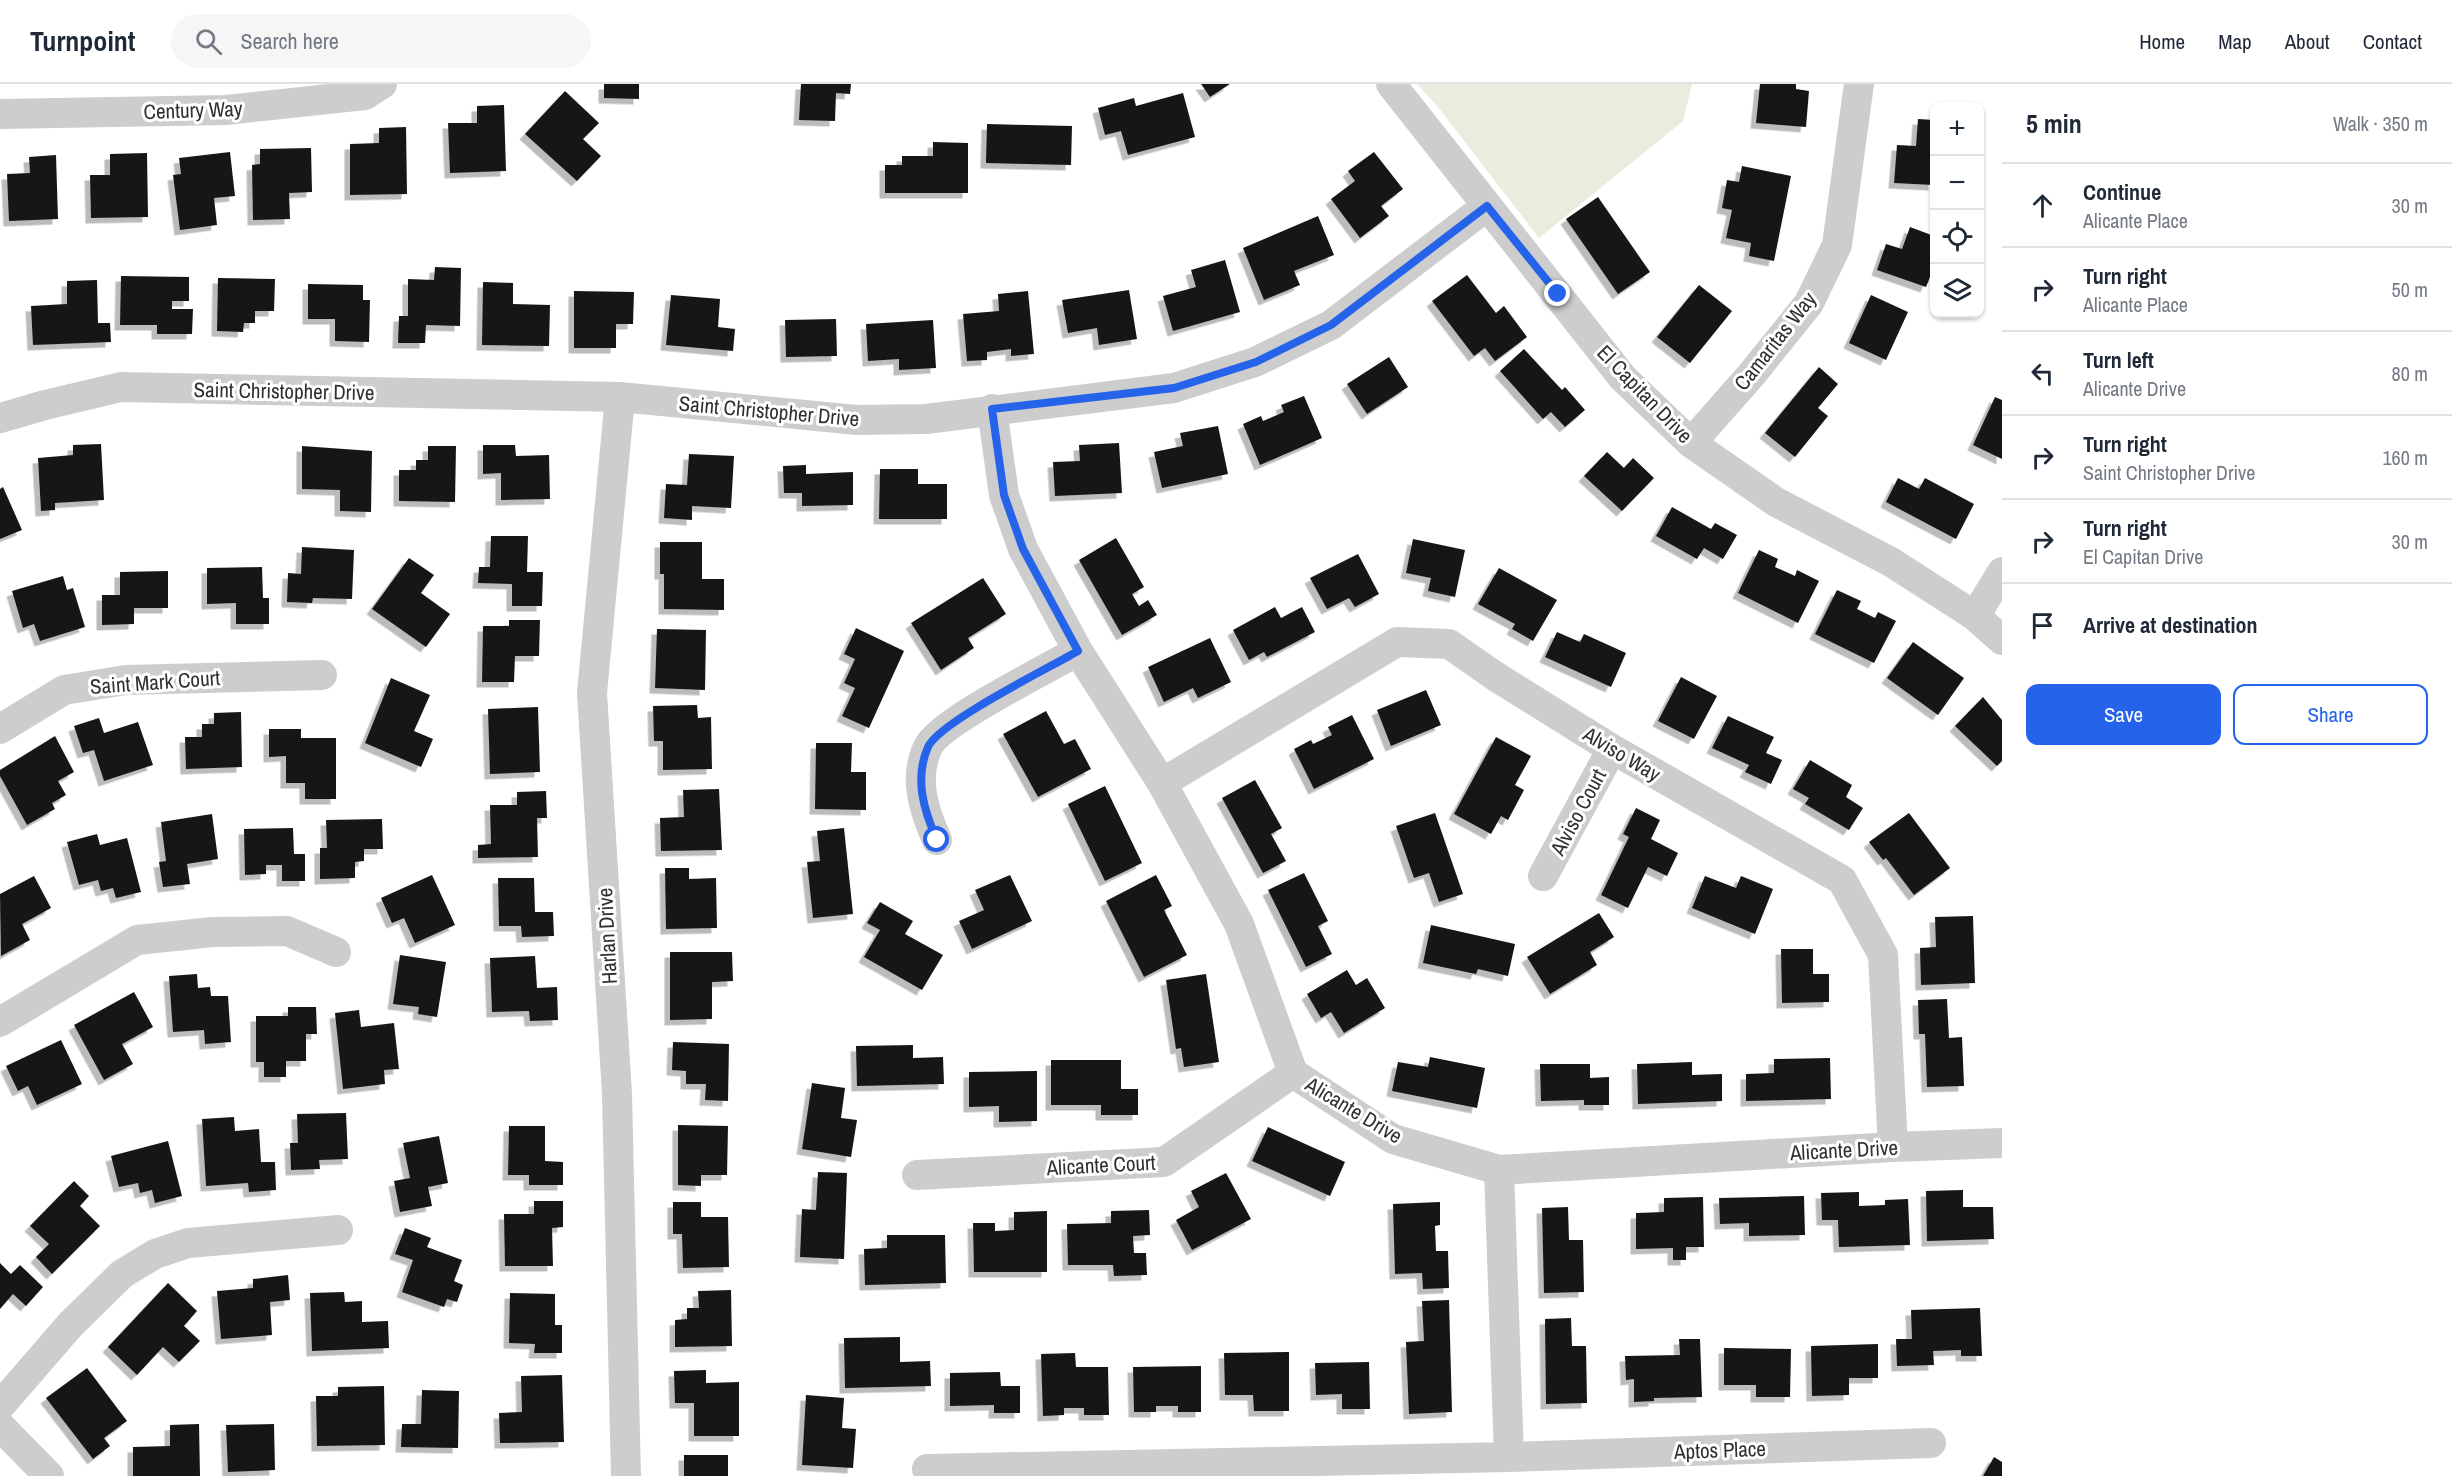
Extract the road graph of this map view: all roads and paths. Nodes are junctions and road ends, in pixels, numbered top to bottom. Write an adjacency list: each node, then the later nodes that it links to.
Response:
1 (382, 84): 4 (street, Century Way)
2 (1391, 84): 6 (street, El Capitan Drive)
3 (1859, 84): 10 (street, Camaritas Way)
4 (226, 97): 5 (street, Century Way)
5 (0, 114)
6 (1487, 206): 8 (street, Saint Christopher Drive); 10 (street, El Capitan Drive)
7 (620, 397): 8 (street, Saint Christopher Drive); 9 (street, Saint Christopher Drive); 35 (street, Harlan Drive)
8 (992, 409): 14 (street, Alicante Drive)
9 (0, 418)
10 (1691, 443): 12 (street, El Capitan Drive)
11 (2002, 572): 12 (street)
12 (1975, 616): 13 (street, El Capitan Drive)
13 (2002, 640)
14 (1078, 651): 18 (street, Alicante Drive); 19 (street)
15 (322, 675): 16 (street, Saint Mark Court)
16 (0, 729)
17 (1612, 749): 18 (street, Alviso Way); 20 (street, Alviso Court); 25 (street, Alviso Way)
18 (1161, 783): 23 (street, Alicante Drive)
19 (937, 840)
20 (1543, 876)
21 (336, 952): 22 (street)
22 (0, 1022)
23 (1293, 1073): 26 (street, Alicante Drive); 27 (street, Alicante Court)
24 (2002, 1143): 25 (street, Alicante Drive)
25 (1893, 1147): 26 (street, Alicante Drive)
26 (1499, 1170): 32 (street)
27 (917, 1175)
28 (338, 1230): 29 (street)
29 (0, 1406)
30 (0, 1426): 34 (street)
31 (1930, 1443): 32 (street, Aptos Place)
32 (1509, 1457): 33 (street, Aptos Place)
33 (927, 1469)
34 (49, 1476)
35 (626, 1476)

